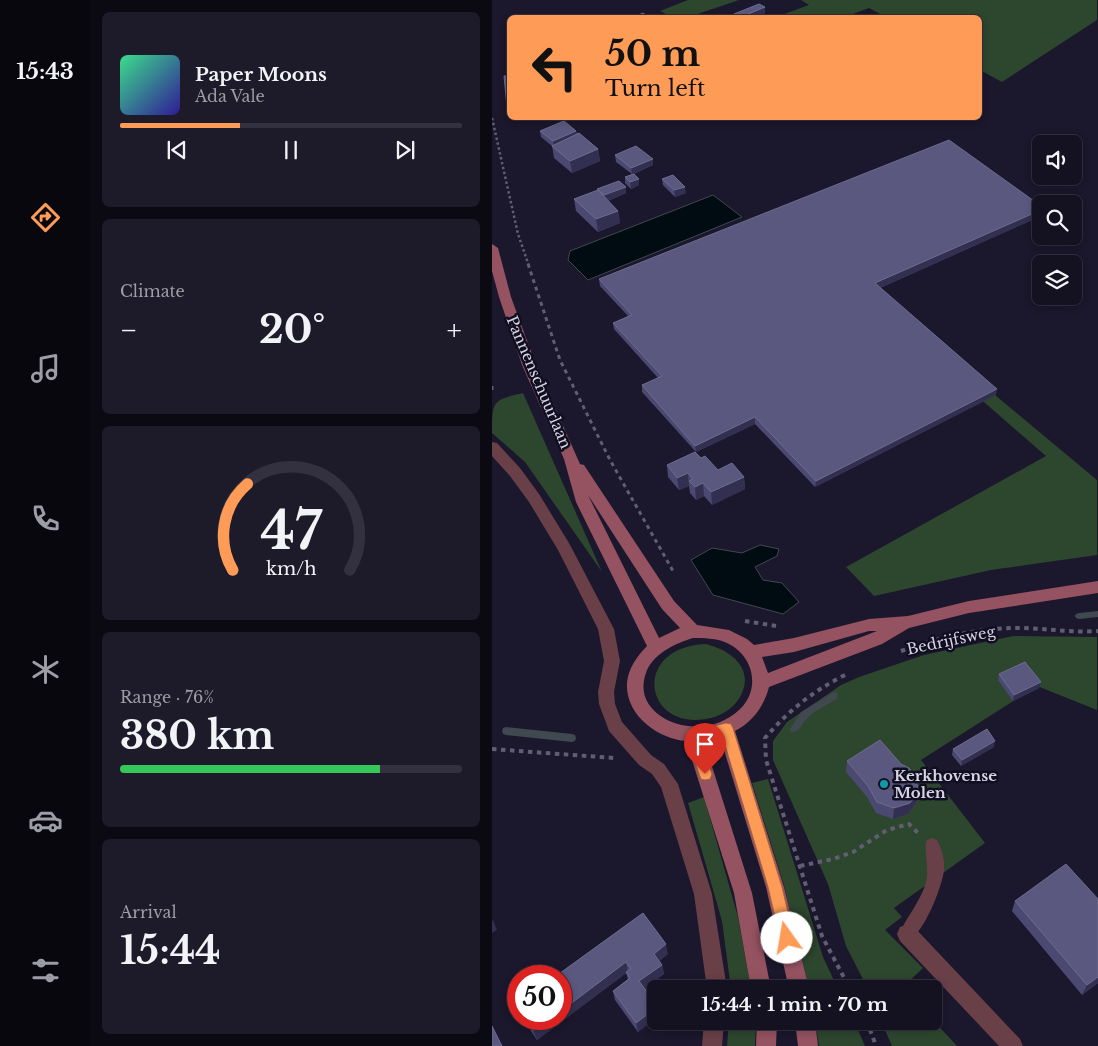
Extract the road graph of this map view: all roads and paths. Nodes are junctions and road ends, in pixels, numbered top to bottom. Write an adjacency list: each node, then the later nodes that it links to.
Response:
1 (492, 118): 7 (path)
2 (492, 248): 6 (main road, Pannenschuurlaan)
3 (492, 386): 4 (path)
4 (492, 394)
5 (492, 447): 20 (street)
6 (571, 458): 10 (main road, Pannenschuurlaan); 12 (main road, Pannenschuurlaan)
7 (675, 575)
8 (1098, 587): 9 (main road, Bedrijfsweg)
9 (908, 622): 14 (main road, Bedrijfsweg); 16 (main road, Bedrijfsweg)
10 (693, 631): 12 (main road); 14 (main road)
11 (1098, 631): 13 (path, Bedrijfsweg)
12 (656, 646): 18 (main road)
13 (900, 651)
14 (751, 652): 16 (main road)
15 (847, 674): 22 (path)
16 (761, 682): 17 (main road)
17 (726, 728): 18 (main road); 26 (main road)
18 (692, 735): 25 (main road)
19 (492, 749): 20 (path)
20 (645, 760): 24 (street)
21 (932, 846): 22 (path); 23 (lane)
22 (800, 866): 27 (path)
23 (907, 934): 36 (street)
24 (716, 980)
25 (760, 980)
26 (797, 980)
27 (845, 980)
28 (713, 1030): 32 (street)
29 (766, 1030): 33 (main road)
30 (806, 1030): 34 (main road)
31 (870, 1030): 35 (path)
32 (712, 1046)
33 (766, 1046)
34 (808, 1046)
35 (876, 1046)
36 (1013, 1046)

